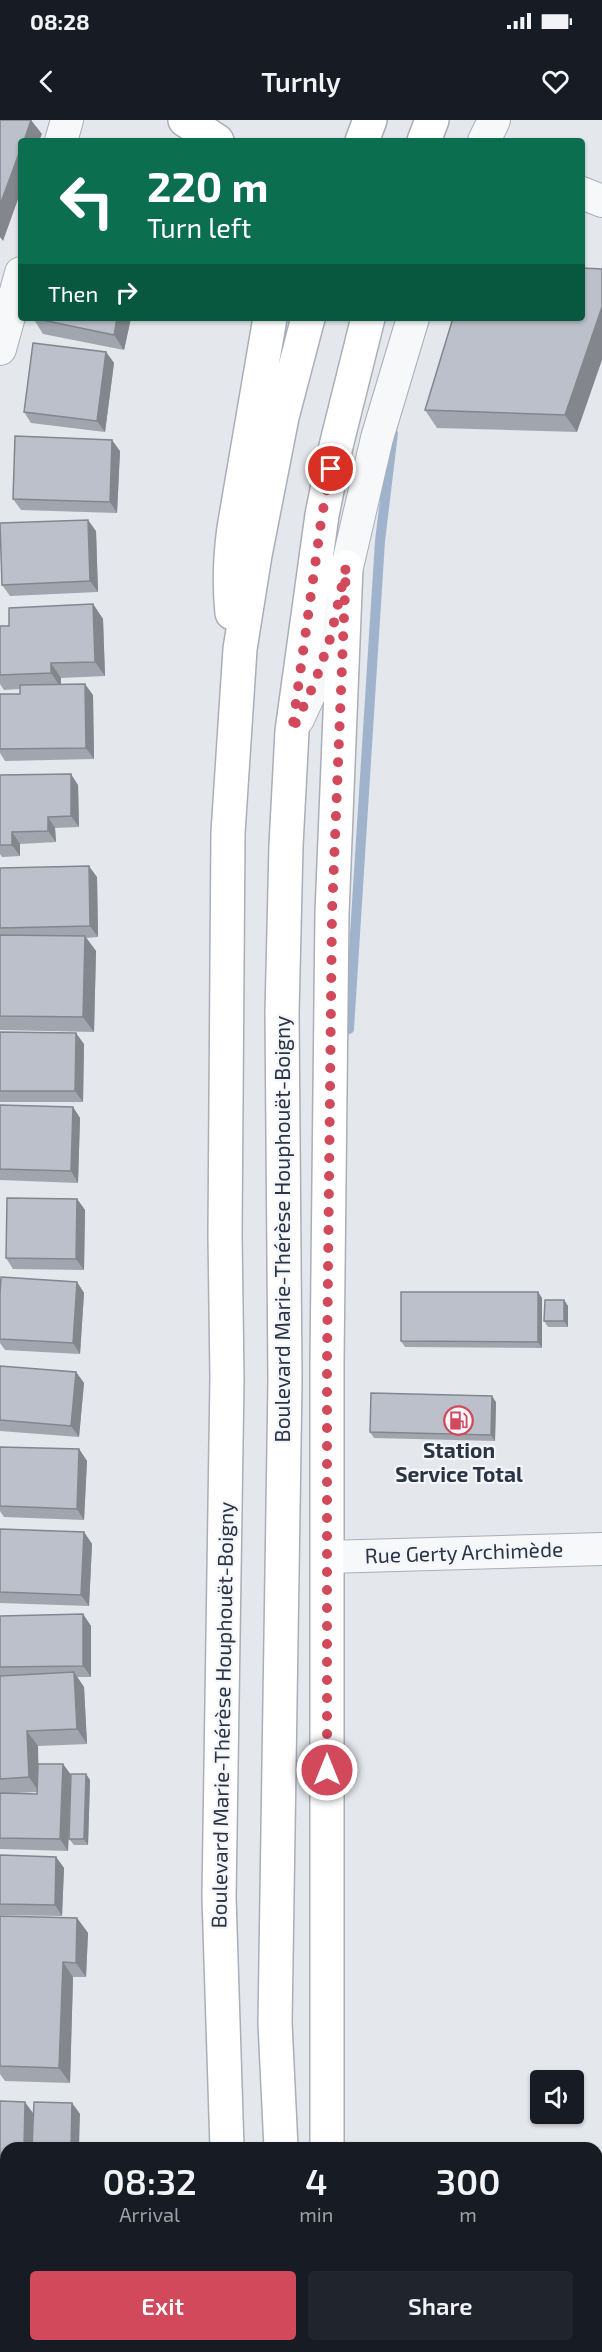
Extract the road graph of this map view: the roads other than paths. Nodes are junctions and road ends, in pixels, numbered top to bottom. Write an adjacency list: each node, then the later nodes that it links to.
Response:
1 (67, 120): 6 (street)
2 (185, 120): 7 (main road)
3 (370, 120): 8 (main road)
4 (432, 120): 9 (main road)
5 (494, 120): 10 (street)
6 (62, 138)
7 (212, 138)
8 (363, 138)
9 (425, 138)
10 (485, 138)
11 (585, 195): 12 (street)
12 (602, 201)
13 (18, 284): 18 (street)
14 (270, 321): 20 (main road)
15 (307, 321): 20 (main road, Boulevard Marie-Thérèse Houphouët-Boigny)
16 (367, 321): 21 (main road, Boulevard Marie-Thérèse Houphouët-Boigny)
17 (412, 321): 19 (street)
18 (0, 349)
19 (346, 567): 21 (street); 23 (main road)
20 (240, 649): 24 (main road, Boulevard Marie-Thérèse Houphouët-Boigny)
21 (292, 731): 25 (main road, Boulevard Marie-Thérèse Houphouët-Boigny)
22 (602, 1549): 23 (street, Rue Gerty Archimède)
23 (327, 1557): 26 (main road)
24 (226, 2142)
25 (281, 2142)
26 (327, 2142)

